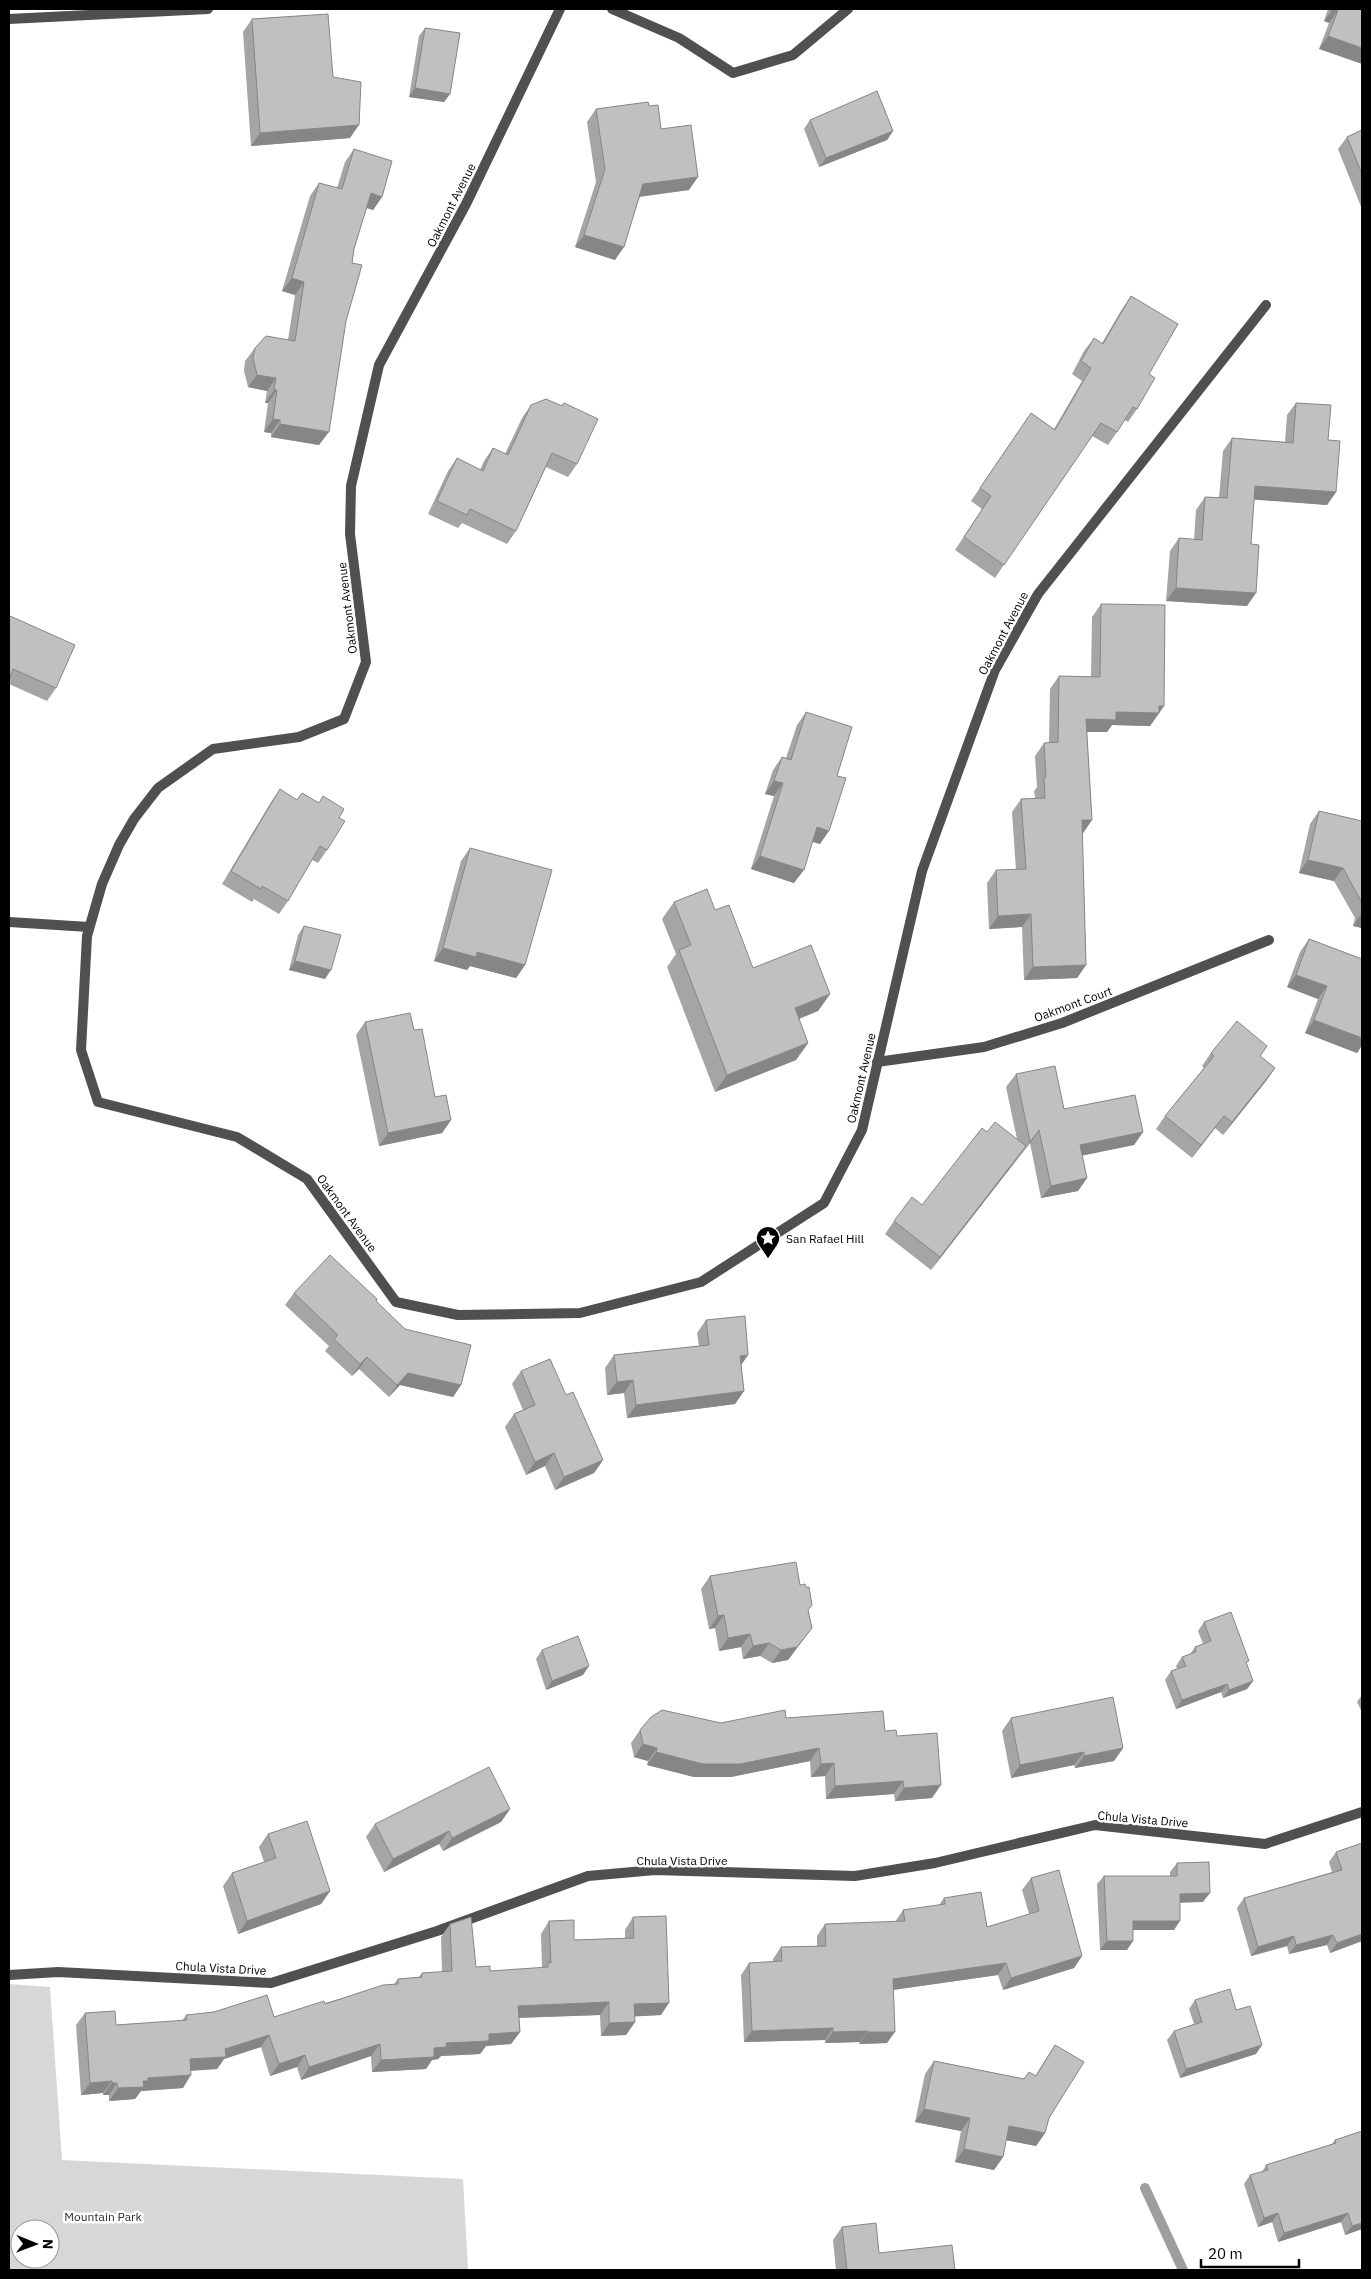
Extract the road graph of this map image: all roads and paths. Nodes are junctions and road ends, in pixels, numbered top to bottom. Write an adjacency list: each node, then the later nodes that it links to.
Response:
1 (208, 9): 5 (street)
2 (560, 9): 8 (street, Oakmont Avenue)
3 (612, 9): 4 (street)
4 (848, 9)
5 (9, 19)
6 (1266, 305): 10 (street, Oakmont Avenue)
7 (9, 922): 8 (street)
8 (89, 927): 10 (street, Oakmont Avenue)
9 (1269, 940): 10 (street, Oakmont Court)
10 (877, 1062)
11 (1362, 1812): 12 (street, Chula Vista Drive)
12 (9, 1975)

